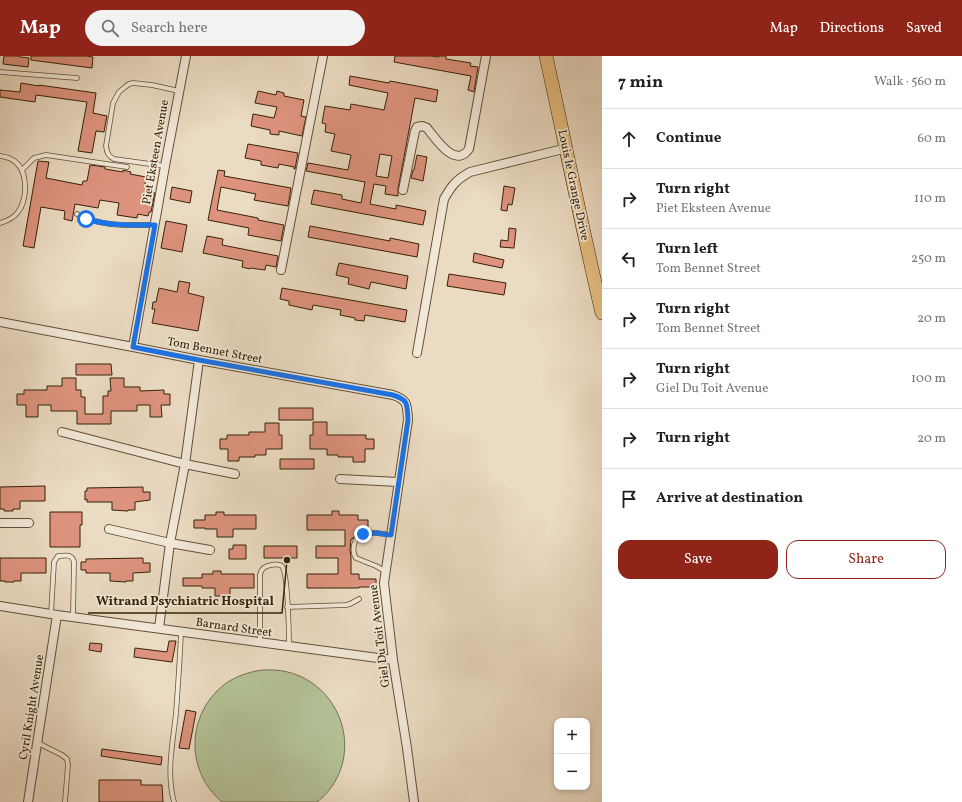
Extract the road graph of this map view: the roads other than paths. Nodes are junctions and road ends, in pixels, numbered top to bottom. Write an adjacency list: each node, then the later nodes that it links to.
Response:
1 (186, 56): 7 (street, Piet Eksteen Avenue)
2 (323, 56): 17 (street)
3 (486, 56): 13 (street)
4 (546, 56): 8 (main road, Louis le Grange Drive)
5 (0, 72): 6 (lane)
6 (77, 78)
7 (179, 91): 10 (street, Piet Eksteen Avenue); 10 (lane)
8 (567, 148): 18 (main road, Louis le Grange Drive); 21 (street)
9 (0, 156): 12 (lane)
10 (165, 166): 16 (street, Piet Eksteen Avenue)
11 (127, 167): 12 (lane)
12 (22, 170): 15 (lane)
13 (403, 190)
14 (77, 214): 16 (lane)
15 (0, 223)
16 (155, 225): 20 (street, Piet Eksteen Avenue)
17 (281, 270)
18 (602, 313)
19 (0, 322): 20 (street, Tom Bennet Street)
20 (133, 347): 22 (street, Tom Bennet Street)
21 (417, 353)
22 (199, 360): 23 (street, Tom Bennet Street); 25 (street)
23 (408, 420): 28 (street, Giel Du Toit Avenue)
24 (62, 432): 25 (street)
25 (185, 464): 26 (street); 33 (street)
26 (235, 474)
27 (340, 479): 28 (street)
28 (398, 482): 32 (street, Giel Du Toit Avenue)
29 (0, 523): 30 (street)
30 (30, 523)
31 (109, 529): 33 (street)
32 (391, 535): 35 (street, Giel Du Toit Avenue); 35 (lane)
33 (170, 543): 34 (street); 41 (street)
34 (210, 550)
35 (385, 571): 45 (street, Giel Du Toit Avenue)
36 (359, 599): 38 (lane)
37 (0, 606): 39 (street, Barnard Street)
38 (287, 607): 43 (lane); 44 (lane)
39 (54, 614): 40 (street, Barnard Street); 40 (lane); 46 (street, Cyril Knight Avenue)
40 (73, 617): 41 (street, Barnard Street)
41 (159, 628): 42 (street, Barnard Street)
42 (182, 632): 43 (street, Barnard Street); 49 (lane)
43 (260, 642): 44 (street, Barnard Street)
44 (289, 646): 45 (street, Barnard Street)
45 (394, 660): 50 (street, Giel Du Toit Avenue)
46 (38, 743): 47 (street, Cyril Knight Avenue); 48 (lane)
47 (28, 802)
48 (65, 802)
49 (174, 802)
50 (414, 802)

